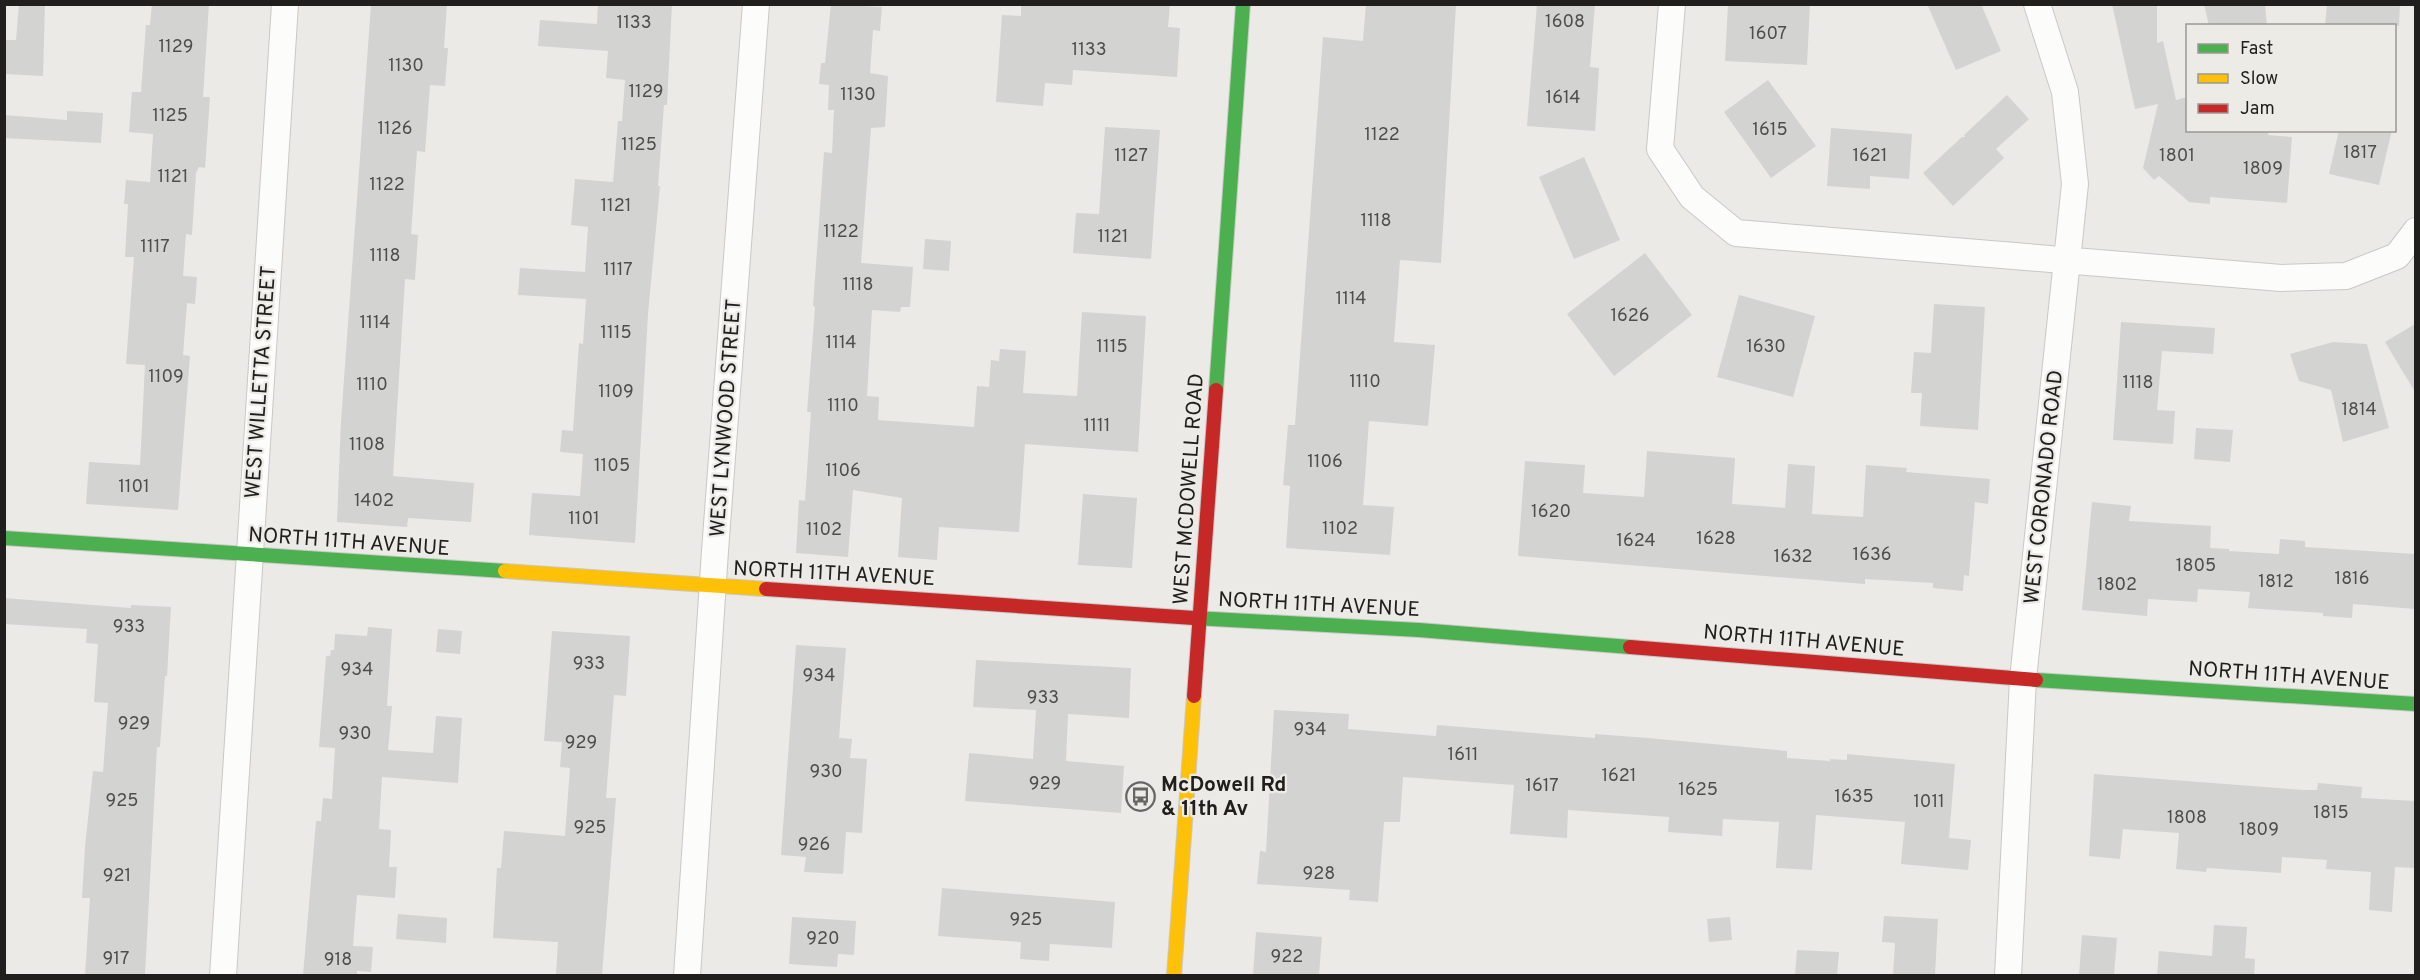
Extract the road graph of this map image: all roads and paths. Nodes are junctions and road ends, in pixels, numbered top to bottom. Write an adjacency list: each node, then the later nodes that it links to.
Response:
1 (285, 4): 9 (street, WEST WILLETTA STREET)
2 (756, 4): 10 (street, WEST LYNWOOD STREET)
3 (1244, 4): 11 (street, WEST MCDOWELL ROAD)
4 (1672, 4): 7 (street)
5 (2037, 4): 7 (street, WEST CORONADO ROAD)
6 (2415, 231): 7 (street)
7 (2067, 260): 12 (street, WEST CORONADO ROAD)
8 (4, 538): 9 (street, NORTH 11TH AVENUE)
9 (248, 556): 10 (street, NORTH 11TH AVENUE); 14 (street, WEST WILLETTA STREET)
10 (712, 586): 11 (street, NORTH 11TH AVENUE); 15 (street, WEST LYNWOOD STREET)
11 (1200, 618): 12 (street, NORTH 11TH AVENUE); 16 (street, WEST MCDOWELL ROAD)
12 (2023, 679): 13 (street, NORTH 11TH AVENUE); 17 (street, WEST CORONADO ROAD)
13 (2415, 704)
14 (223, 975)
15 (687, 975)
16 (1174, 975)
17 (2007, 975)

